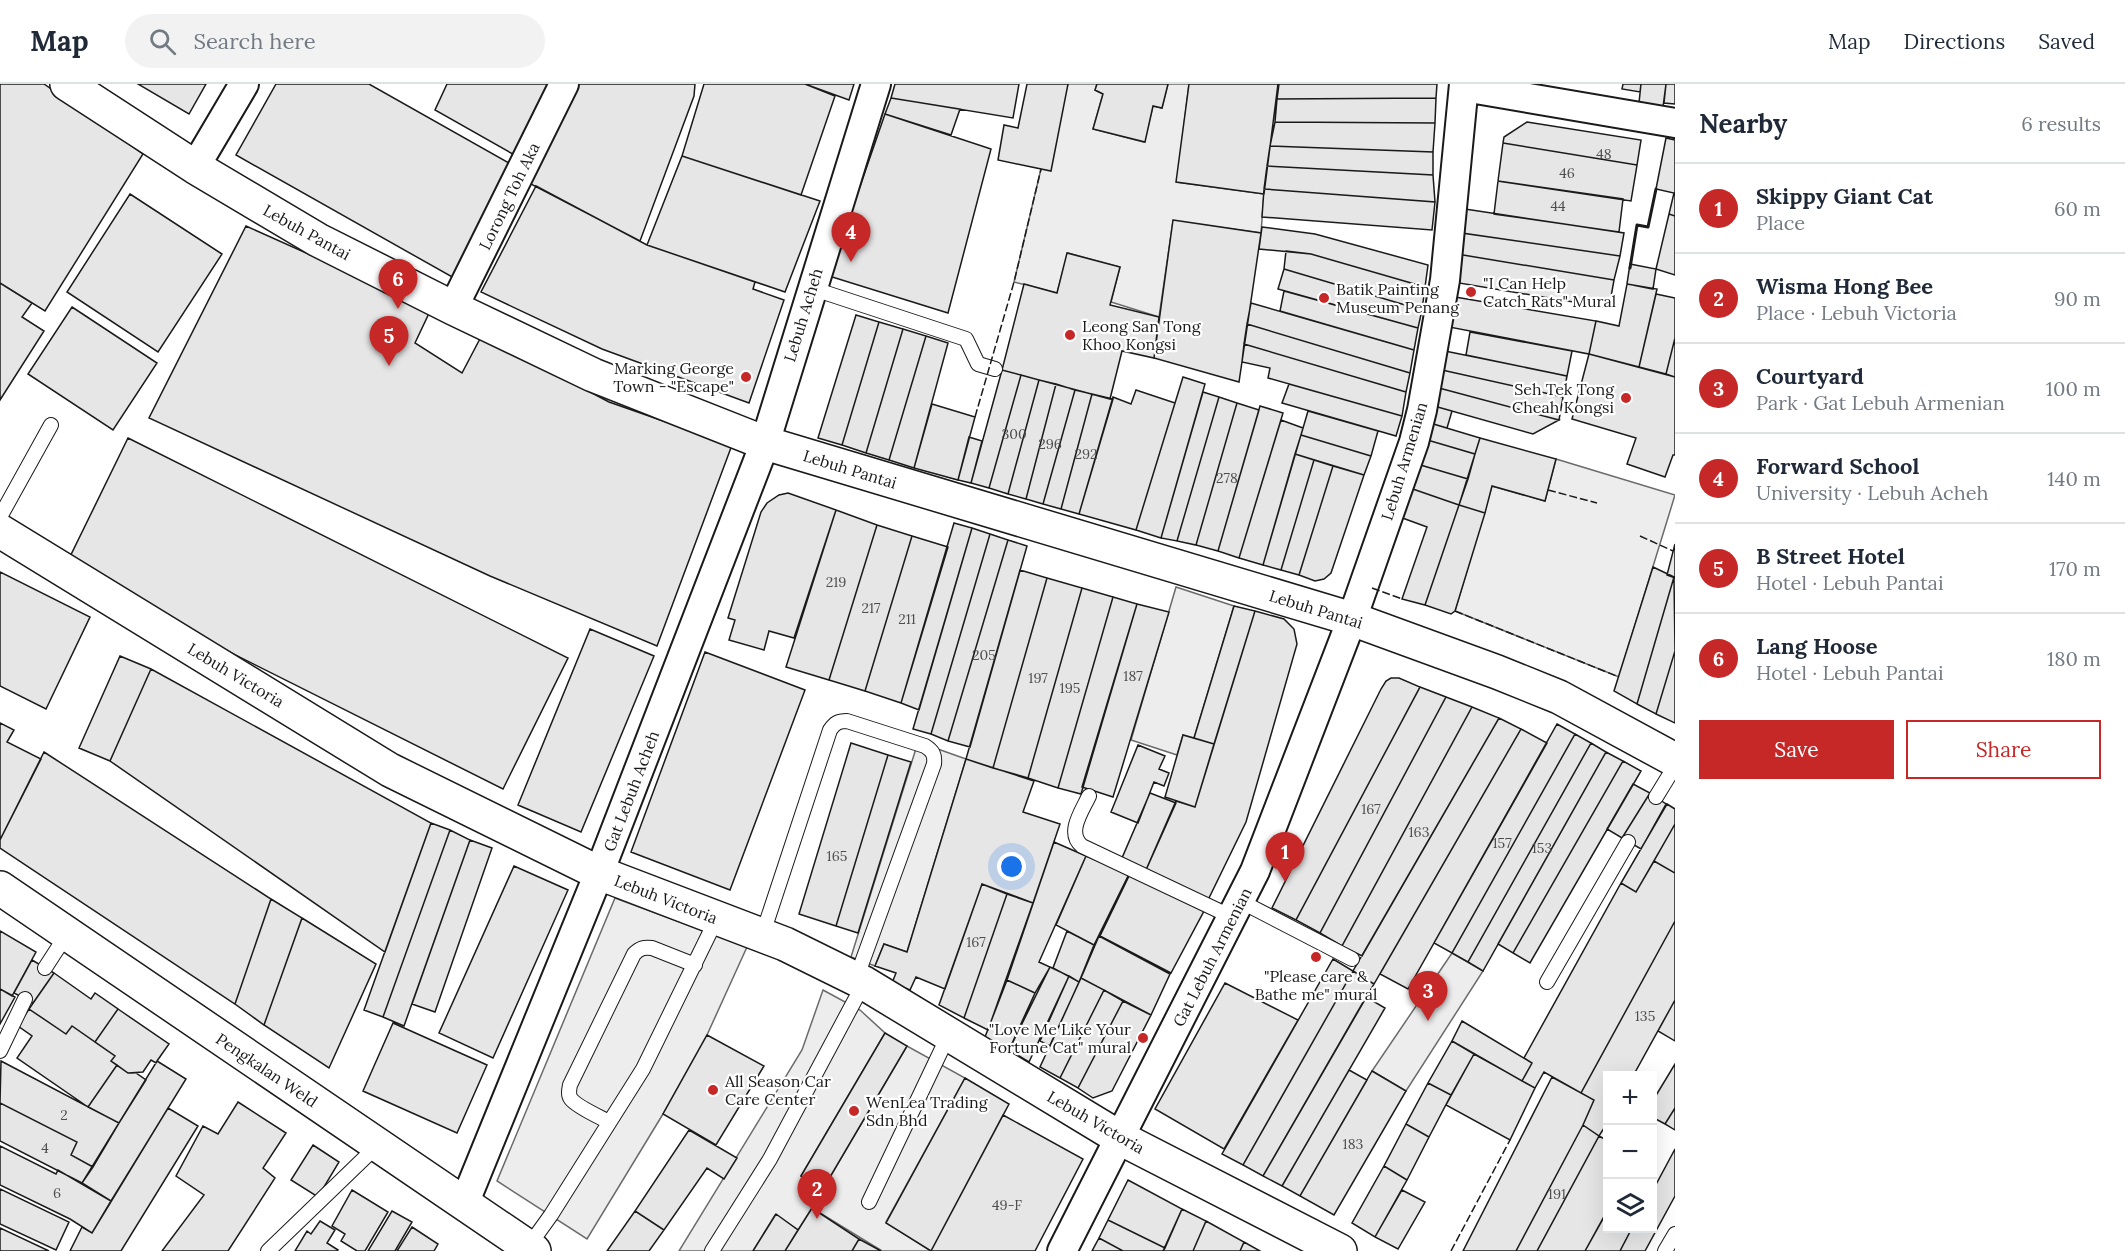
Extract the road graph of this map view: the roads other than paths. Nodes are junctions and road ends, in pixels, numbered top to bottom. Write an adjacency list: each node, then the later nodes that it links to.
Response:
1 (66, 84): 7 (street, Lebuh Pantai)
2 (244, 84): 7 (street)
3 (564, 84): 9 (street, Lorong Toh Aka)
4 (876, 84): 8 (street, Lebuh Acheh)
5 (1464, 86): 6 (street); 15 (street, Lebuh Armenian)
6 (1675, 123)
7 (195, 167): 9 (street, Lebuh Pantai)
8 (812, 288): 10 (lane); 12 (street, Lebuh Acheh)
9 (453, 308): 12 (street, Lebuh Pantai)
10 (995, 369)
11 (51, 425): 13 (lane)
12 (765, 443): 15 (street, Lebuh Pantai); 21 (street, Gat Lebuh Acheh)
13 (0, 517)
14 (0, 531): 21 (street, Lebuh Victoria)
15 (1352, 619): 16 (street, Lebuh Pantai); 23 (street, Gat Lebuh Armenian)
16 (1675, 760)
17 (1675, 766): 19 (lane)
18 (1089, 796): 23 (lane)
19 (1656, 797)
20 (1628, 842): 31 (lane)
21 (599, 873): 24 (street, Lebuh Victoria); 39 (street, Gat Lebuh Acheh)
22 (0, 888): 25 (street, Pengkalan Weld)
23 (1236, 909): 27 (lane); 36 (street, Gat Lebuh Armenian)
24 (717, 918): 26 (street, Lebuh Victoria); 28 (lane)
25 (67, 934): 29 (lane); 37 (street, Pengkalan Weld)
26 (762, 936): 30 (street, Lebuh Victoria); 30 (lane)
27 (1352, 959)
28 (695, 965): 35 (lane); 35 (lane)
29 (45, 968)
30 (860, 981): 33 (street, Lebuh Victoria); 43 (lane)
31 (1547, 982)
32 (25, 999): 34 (lane)
33 (949, 1034): 36 (street, Lebuh Victoria); 38 (lane)
34 (0, 1051)
35 (609, 1122): 41 (lane)
36 (1120, 1138): 44 (street, Gat Lebuh Armenian); 45 (street, Lebuh Victoria)
37 (378, 1146): 39 (street, Pengkalan Weld); 42 (lane)
38 (869, 1202)
39 (464, 1204): 41 (street, Pengkalan Weld)
40 (1675, 1234): 46 (lane)
41 (531, 1249)
42 (268, 1251)
43 (712, 1251)
44 (1062, 1251)
45 (1340, 1251)
46 (1665, 1251)

